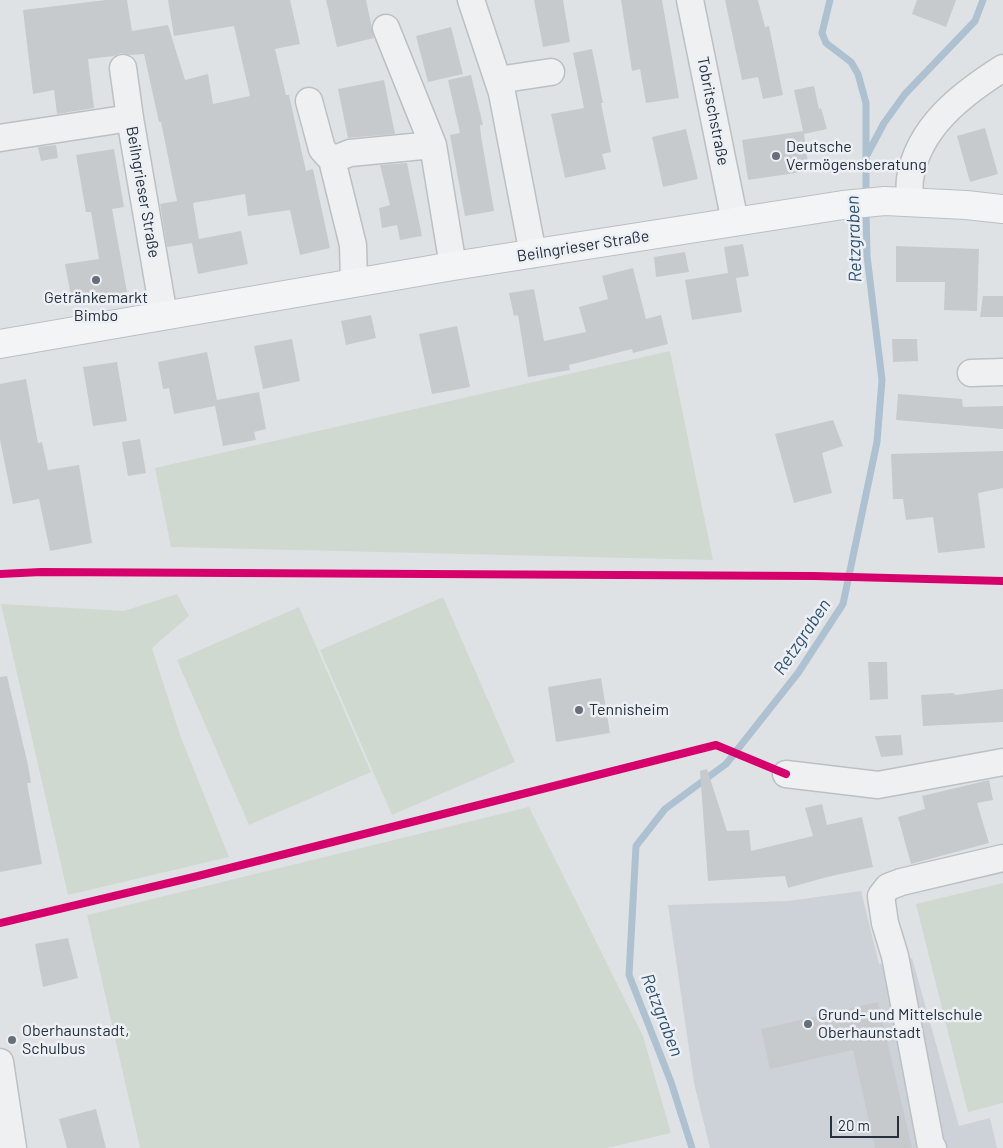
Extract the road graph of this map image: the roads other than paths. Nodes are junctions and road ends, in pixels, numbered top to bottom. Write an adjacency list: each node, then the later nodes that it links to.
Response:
1 (471, 0): 7 (street)
2 (690, 0): 15 (street, Tobritschstraße)
3 (386, 28): 11 (street)
4 (123, 68): 9 (street, Beilngrieser Straße)
5 (1003, 68): 13 (street)
6 (551, 72): 7 (street)
7 (498, 80): 16 (street)
8 (309, 101): 12 (street)
9 (130, 118): 10 (street); 19 (street, Beilngrieser Straße)
10 (0, 138)
11 (433, 145): 12 (street); 17 (street)
12 (332, 160): 18 (street)
13 (897, 201): 14 (main road, Beilngrieser Straße); 15 (main road, Beilngrieser Straße)
14 (1003, 209)
15 (735, 222): 16 (main road, Beilngrieser Straße)
16 (533, 254): 17 (main road, Beilngrieser Straße)
17 (453, 266): 18 (main road, Beilngrieser Straße)
18 (354, 283): 19 (main road, Beilngrieser Straße)
19 (164, 316): 20 (main road, Beilngrieser Straße)
20 (0, 344)
21 (1003, 372): 22 (street)
22 (971, 373)
23 (1003, 762): 24 (street)
24 (786, 774)
25 (1003, 858): 28 (street)
26 (0, 1062): 27 (street)
27 (13, 1148)
28 (932, 1148)

